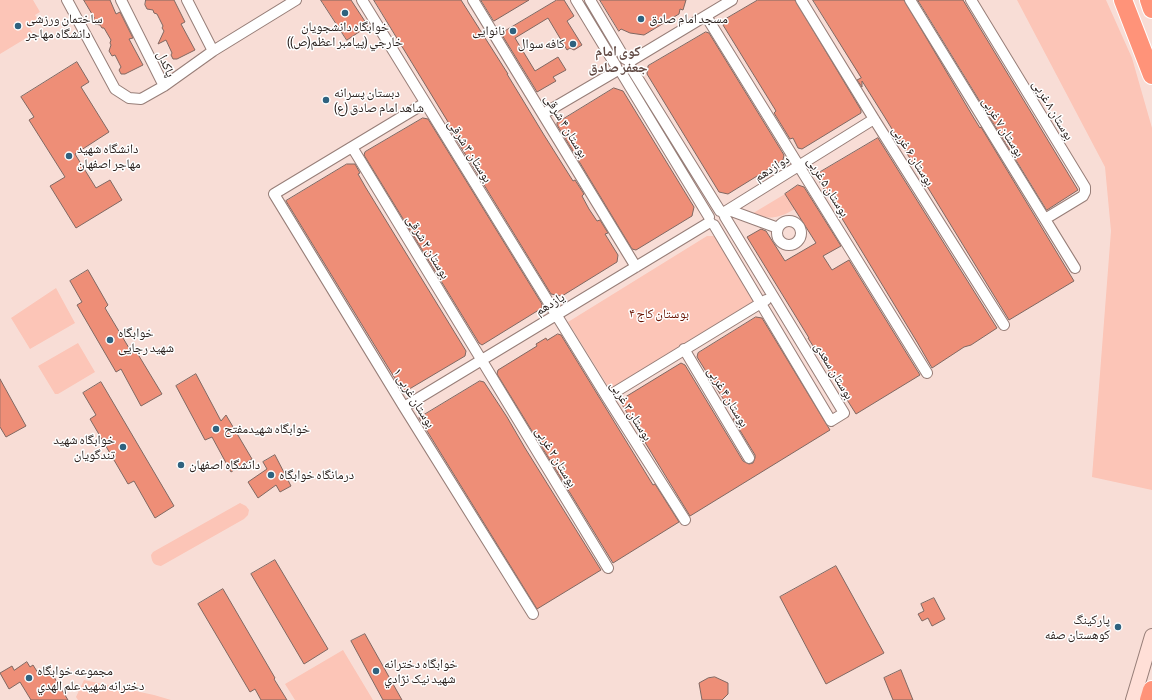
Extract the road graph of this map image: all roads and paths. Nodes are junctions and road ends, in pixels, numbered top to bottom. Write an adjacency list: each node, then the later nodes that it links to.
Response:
1 (67, 0): 21 (street, پاکدل)
2 (121, 0): 21 (street, پاکدل)
3 (187, 0): 17 (street)
4 (296, 0): 17 (street)
5 (362, 0): 22 (street, بوستان ۳ شرقی)
6 (473, 0): 23 (street, بوستان ۴ شرقی)
7 (576, 0): 19 (street, بوستان سعدی)
8 (590, 0): 18 (street, بوستان سعدی)
9 (732, 0): 16 (street)
10 (802, 0): 24 (street, بوستان ۶ غربی)
11 (910, 0): 28 (street, بوستان ۷ غربی)
12 (971, 0): 28 (street, بوستان ۸ غربی)
13 (1123, 0): 20 (highway)
14 (1149, 0): 15 (highway)
15 (1152, 9)
16 (706, 16): 18 (street); 26 (street, بوستان ۵ غربی)
17 (213, 51): 21 (street)
18 (628, 62): 19 (street); 27 (street, بوستان سعدی)
19 (618, 69): 23 (street); 29 (street, بوستان سعدی)
20 (1152, 75)
21 (164, 86)
22 (425, 103): 25 (street); 35 (street, بوستان ۳ شرقی)
23 (543, 114): 31 (street, بوستان ۴ شرقی)
24 (874, 119): 26 (street, دوازدهم); 36 (street, بوستان ۶ غربی)
25 (352, 147): 38 (street, بوستان ۲ شرقی); 41 (street, بوستان غربی ۱)
26 (800, 166): 27 (street, دوازدهم); 39 (street, بوستان ۵ غربی)
27 (724, 213): 29 (street, دوازدهم); 30 (street); 33 (street, بوستان سعدی)
28 (1045, 219): 32 (street, بوستان ۷ غربی)
29 (711, 221): 31 (street, یازدهم); 34 (street, بوستان سعدی)
30 (778, 228)
31 (636, 267): 35 (street, یازدهم)
32 (1075, 268)
33 (772, 296): 34 (street); 34 (street, بوستان سعدی)
34 (761, 303): 37 (street)
35 (557, 315): 38 (street, یازدهم); 40 (street, بوستان ۳ غربی)
36 (1004, 325)
37 (684, 349): 40 (street); 42 (street, بوستان ۴ غربی)
38 (481, 360): 41 (street, یازدهم); 44 (street, بوستان ۲ غربی)
39 (927, 373)
40 (607, 397): 43 (street, بوستان ۳ غربی)
41 (404, 407): 45 (street, بوستان غربی ۱)
42 (749, 458)
43 (685, 520)
44 (608, 568)
45 (533, 614)
46 (1152, 636): 48 (main road)
47 (1152, 690): 49 (highway)
48 (1133, 700)
49 (1149, 700)

